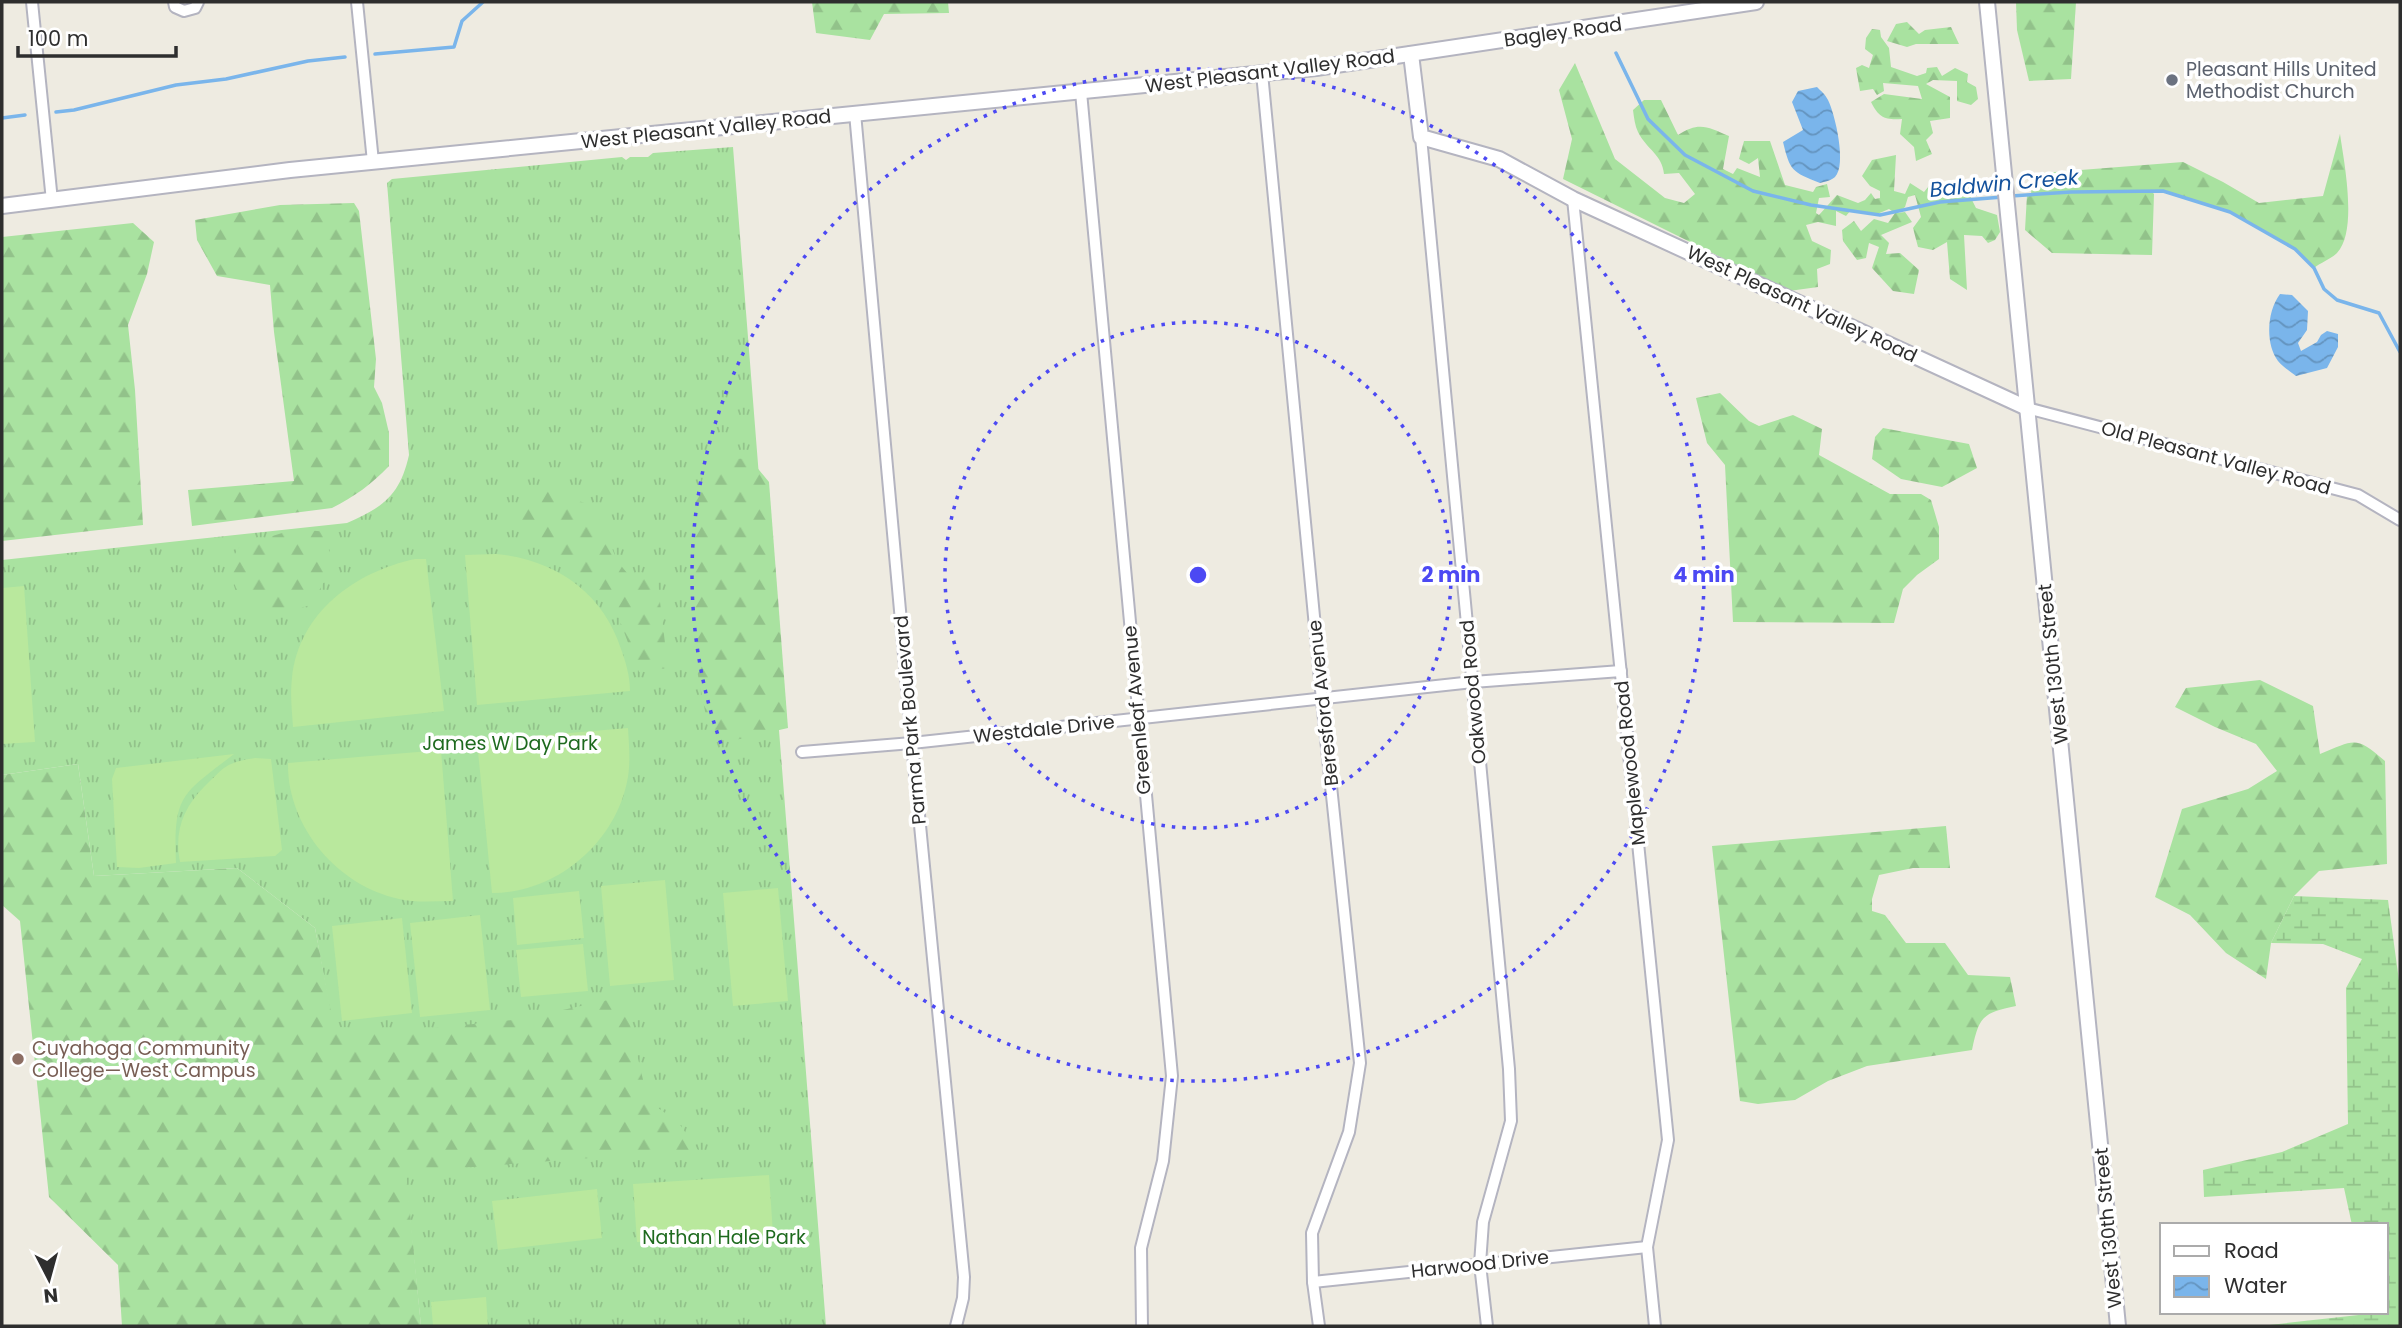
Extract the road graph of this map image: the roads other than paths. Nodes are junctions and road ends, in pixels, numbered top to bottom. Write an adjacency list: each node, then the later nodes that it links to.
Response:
1 (32, 2): 14 (street)
2 (174, 2): 3 (street)
3 (198, 2)
4 (357, 2): 12 (street)
5 (1756, 2): 7 (main road, Bagley Road)
6 (1987, 2): 16 (main road, West 130th Street)
7 (1411, 54): 8 (main road, West Pleasant Valley Road); 11 (main road, Oakwood Road)
8 (1262, 73): 9 (main road, West Pleasant Valley Road); 20 (street, Beresford Avenue)
9 (1081, 92): 10 (main road, West Pleasant Valley Road); 21 (street, Greenleaf Avenue)
10 (855, 113): 12 (main road, West Pleasant Valley Road); 22 (street, Parma Park Boulevard)
11 (1421, 137): 13 (main road, West Pleasant Valley Road); 19 (street, Oakwood Road)
12 (373, 162): 14 (main road, West Pleasant Valley Road)
13 (1573, 199): 16 (main road, West Pleasant Valley Road); 18 (street, Maplewood Road)
14 (52, 201): 15 (main road, West Pleasant Valley Road)
15 (2, 206)
16 (2027, 408): 17 (street, Old Pleasant Valley Road); 32 (main road, West 130th Street)
17 (2400, 520)
18 (1620, 671): 19 (street, Westdale Drive); 24 (street, Maplewood Road)
19 (1472, 682): 20 (street, Westdale Drive); 25 (street, Oakwood Road)
20 (1322, 700): 21 (street, Westdale Drive); 26 (street, Beresford Avenue)
21 (1138, 719): 22 (street, Westdale Drive); 28 (street, Greenleaf Avenue)
22 (912, 743): 23 (street, Westdale Drive); 27 (street, Parma Park Boulevard)
23 (802, 752)
24 (1647, 1247): 25 (street, Harwood Drive); 31 (street, Maplewood Road)
25 (1480, 1264): 26 (street, Harwood Drive); 30 (street, Oakwood Road)
26 (1313, 1282): 29 (street, Beresford Avenue)
27 (956, 1326)
28 (1142, 1326)
29 (1319, 1326)
30 (1487, 1326)
31 (1656, 1326)
32 (2118, 1326)

